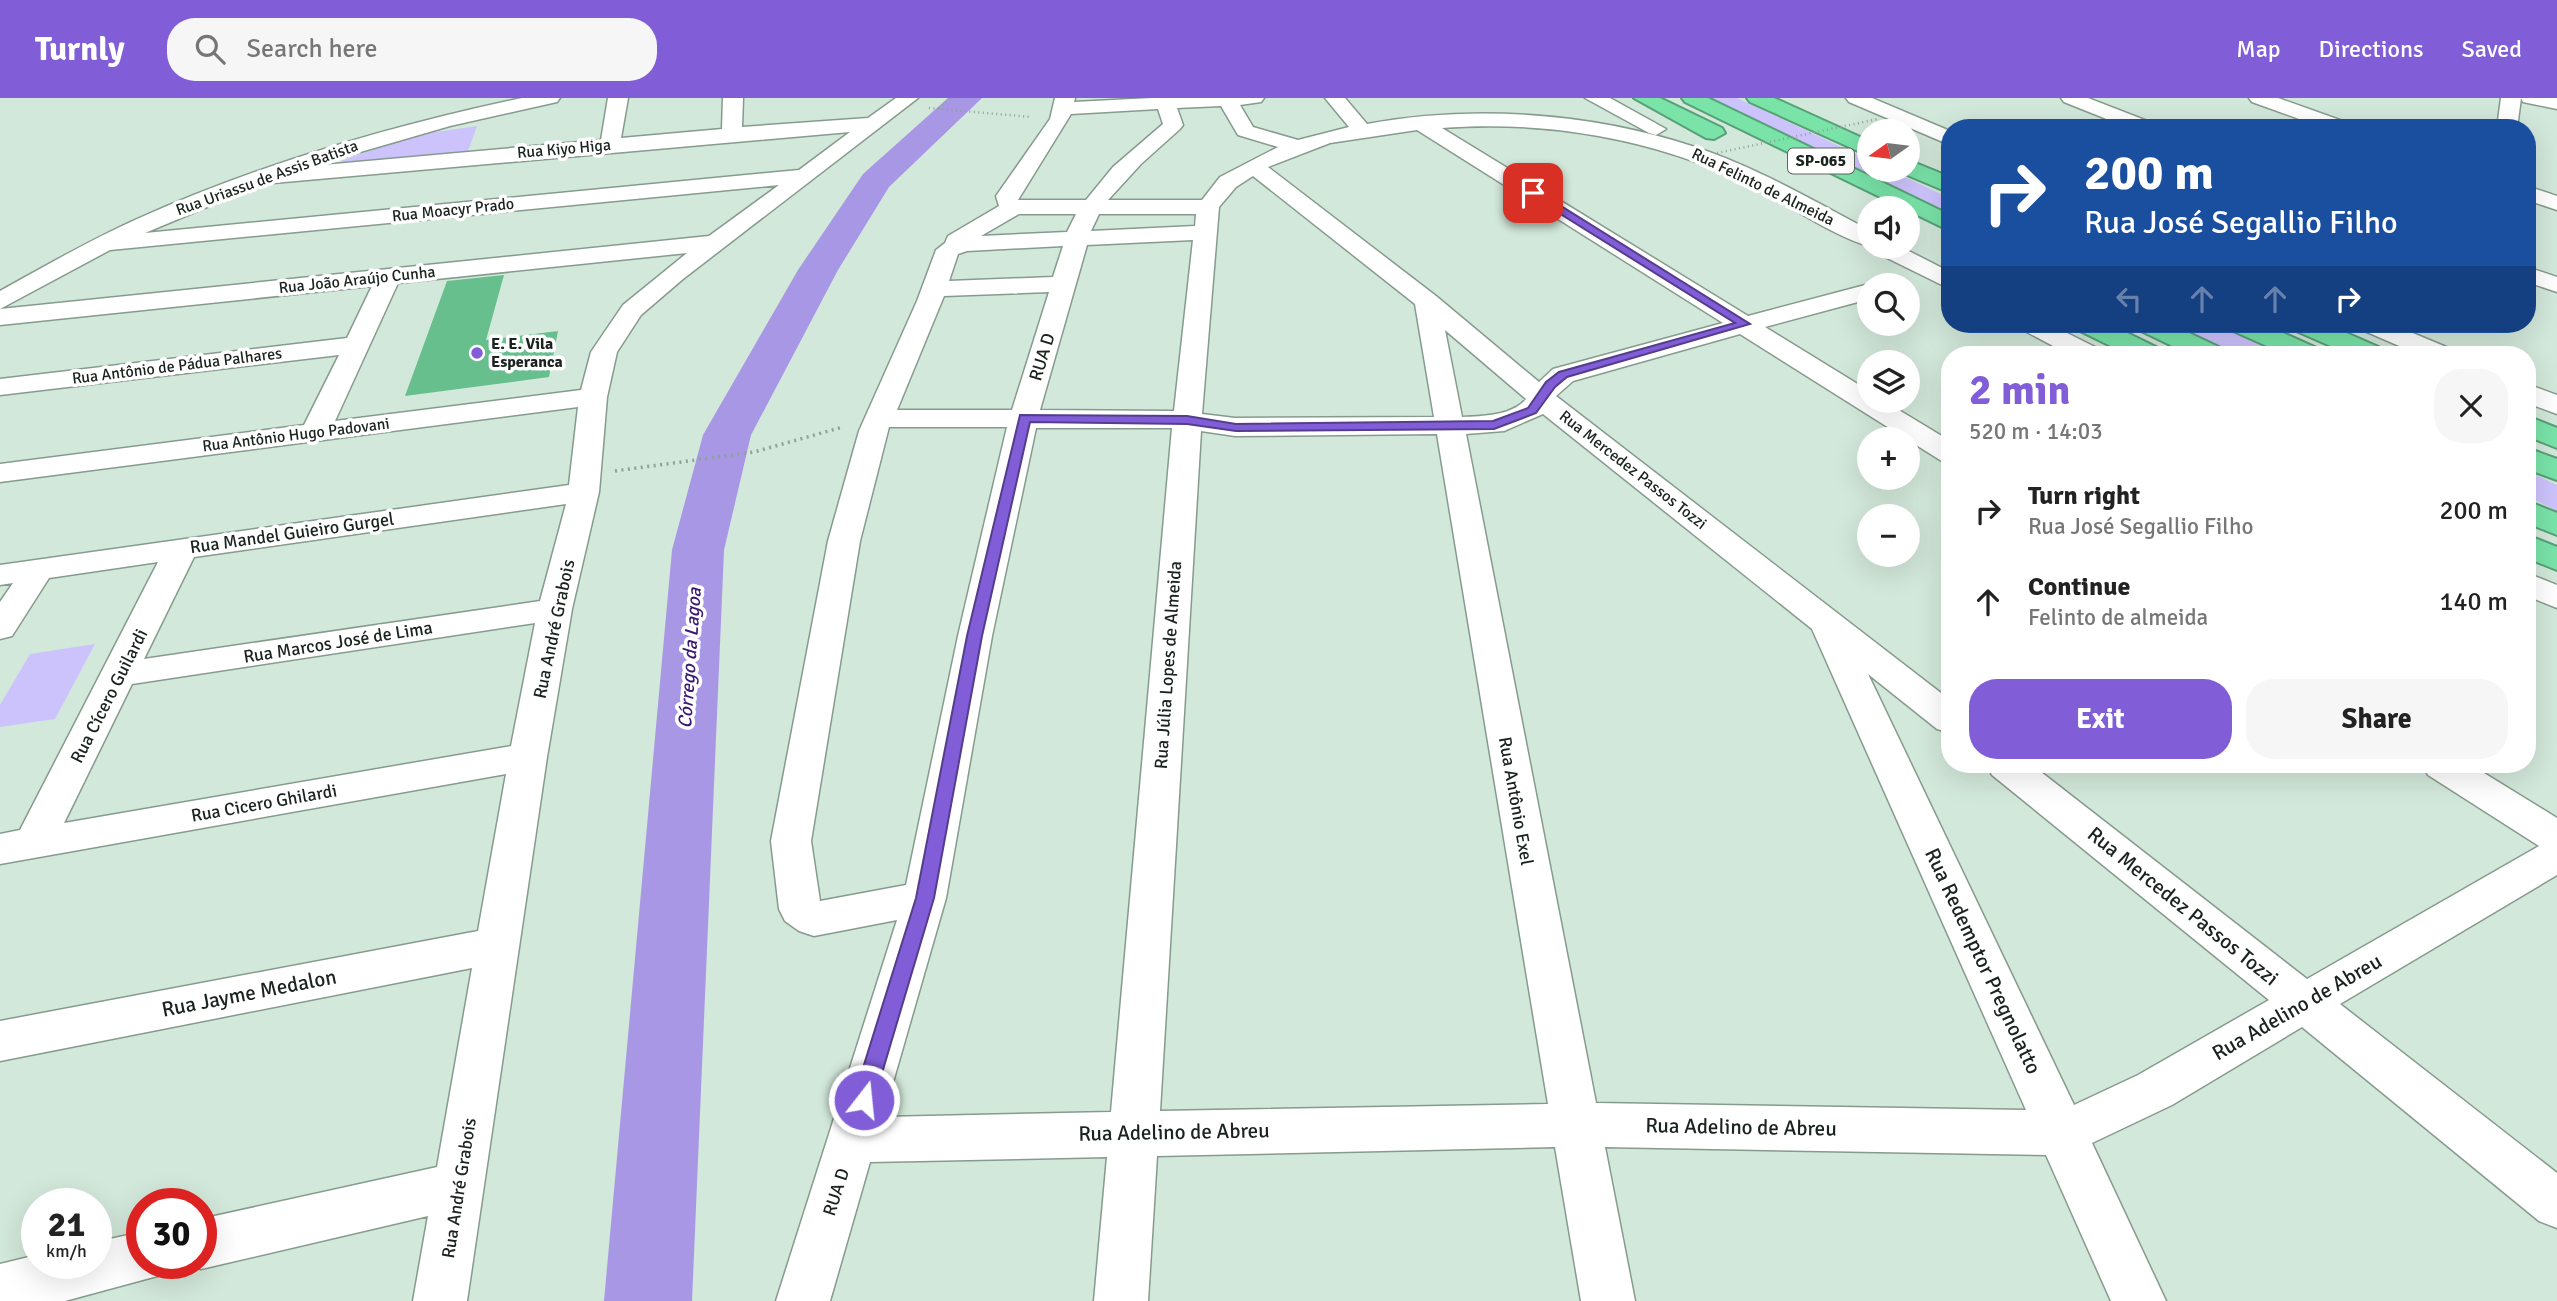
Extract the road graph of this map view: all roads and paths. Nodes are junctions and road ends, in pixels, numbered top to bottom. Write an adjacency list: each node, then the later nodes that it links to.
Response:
1 (550, 98): 22 (street, Rua Uriassu de Assis Batista)
2 (618, 98): 37 (street)
3 (733, 98): 33 (street)
4 (908, 98): 28 (street, Rua André Grabois)
5 (951, 98): 23 (path)
6 (1254, 98): 18 (street)
7 (1335, 98): 32 (street)
8 (1595, 98): 29 (street)
9 (1644, 98): 50 (highway, SP-065)
10 (1692, 98): 54 (highway, SP-065)
11 (1757, 98): 36 (highway, SP-065)
12 (1802, 98): 24 (highway, SP-065)
13 (1856, 98): 35 (street)
14 (2071, 98): 25 (street)
15 (2259, 98): 21 (street)
16 (2511, 98): 27 (street)
17 (2530, 98): 20 (street)
18 (1226, 99): 19 (street); 38 (street)
19 (1165, 101): 23 (street); 55 (street, RUA D)
20 (2557, 103)
21 (2306, 106): 26 (street)
22 (504, 107): 42 (street); 47 (street, Rua Uriassu de Assis Batista)
23 (1062, 109): 52 (street)
24 (1861, 119)
25 (2125, 119)
26 (2328, 119)
27 (2508, 119)
28 (853, 120): 33 (street, Rua Kiyo Higa); 46 (street, Rua André Grabois)
29 (1640, 120): 34 (street); 40 (street)
30 (1420, 123): 32 (street, Rua Felinto de Almeida); 34 (street, Rua Felinto de Almeida); 73 (street)
31 (1857, 129): 41 (path, bridge)
32 (1363, 131): 38 (street)
33 (732, 134): 37 (street, Rua Kiyo Higa)
34 (1624, 135): 40 (street, Rua Felinto de Almeida)
35 (1941, 135)
36 (1857, 144)
37 (610, 145): 42 (street, Rua Kiyo Higa)
38 (1298, 146): 44 (street)
39 (1920, 148): 43 (highway)
40 (1689, 151): 56 (street, Rua Felinto de Almeida)
41 (1717, 153)
42 (484, 157): 47 (street, Rua Kiyo Higa)
43 (1941, 158)
44 (1253, 166): 53 (street); 70 (street, Rua Mercedez Passos Tozzi)
45 (1920, 172): 48 (highway)
46 (803, 176): 57 (street, Rua André Grabois); 58 (street, Rua Moacyr Prado)
47 (257, 178): 58 (street, Rua Uriassu de Assis Batista)
48 (1941, 182)
49 (2536, 196): 51 (street)
50 (1846, 197)
51 (2557, 203)
52 (1014, 207): 55 (street); 59 (street)
53 (1206, 220): 55 (street); 94 (street, Rua Júlia Lopes de Almeida)
54 (1941, 220)
55 (1084, 222): 59 (street); 66 (street, RUA D)
56 (1857, 233)
57 (715, 243): 61 (street, Rua João Araújo Cunha); 88 (street, Rua André Grabois)
58 (103, 244): 71 (street, Rua Uriassu de Assis Batista)
59 (950, 247): 68 (street)
60 (1906, 259): 62 (street)
61 (389, 277): 72 (street, Rua João Araújo Cunha); 80 (street)
62 (1941, 277)
63 (2536, 277): 67 (street)
64 (1941, 278): 65 (street)
65 (1920, 280)
66 (1064, 284): 68 (street); 93 (street, RUA D)
67 (2557, 285)
68 (934, 289): 92 (street)
69 (1857, 294): 73 (street)
70 (1427, 300): 90 (street, Rua Mercedez Passos Tozzi); 95 (street, Rua Antônio Exel)
71 (0, 301)
72 (0, 317)
73 (1744, 324): 90 (street); 99 (street)
74 (2047, 333): 81 (street)
75 (2106, 333): 82 (highway)
76 (2168, 333): 83 (highway)
77 (2261, 333): 84 (highway)
78 (2324, 333): 85 (highway)
79 (2390, 333): 86 (street)
80 (354, 345): 87 (street, Rua Antônio de Pádua Palhares); 97 (street)
81 (2073, 346)
82 (2132, 346)
83 (2194, 346)
84 (2290, 346)
85 (2353, 346)
86 (2421, 346)
87 (0, 387)
88 (593, 397): 97 (street, Rua Antônio Hugo Padovani); 103 (street, Rua André Grabois)
89 (2536, 397): 91 (street)
90 (1542, 399): 95 (street); 114 (street, Rua Mercedez Passos Tozzi)
91 (2557, 406)
92 (878, 418): 93 (street); 103 (path); 125 (street)
93 (1024, 418): 94 (street); 125 (street, RUA D)
94 (1187, 420): 95 (street); 130 (street, Rua Júlia Lopes de Almeida)
95 (1447, 426): 129 (street, Rua Antônio Exel)
96 (2536, 429): 98 (highway)
97 (314, 433): 102 (street, Rua Antônio Hugo Padovani)
98 (2557, 439)
99 (1941, 448)
100 (2536, 461): 101 (highway)
101 (2557, 471)
102 (0, 473)
103 (585, 483): 106 (street, Rua Mandel Guieiro Gurgel); 113 (street, Rua André Grabois)
104 (2536, 514): 105 (highway)
105 (2557, 525)
106 (182, 548): 109 (street, Rua Mandel Guieiro Gurgel); 116 (street, Rua Cícero Guilardi)
107 (2536, 550): 108 (highway)
108 (2557, 560)
109 (38, 570): 110 (street, Rua Mandel Guieiro Gurgel); 115 (street)
110 (0, 575)
111 (2536, 588): 112 (street)
112 (2557, 598)
113 (555, 609): 116 (street, Rua Marcos José de Lima); 119 (street, Rua André Grabois)
114 (1826, 621): 117 (street, Rua Redemptor Pregnolatto); 118 (street, Rua Mercedez Passos Tozzi)
115 (0, 628)
116 (121, 674): 123 (street, Rua Cícero Guilardi)
117 (1865, 706): 118 (street); 131 (street, Rua Redemptor Pregnolatto)
118 (1939, 711)
119 (528, 757): 123 (street, Rua Cicero Ghilardi); 126 (street, Rua André Grabois)
120 (2016, 773): 127 (street, Rua Mercedez Passos Tozzi)
121 (2455, 773): 122 (street)
122 (2557, 838)
123 (17, 846)
124 (2557, 855): 127 (street, Rua Adelino de Abreu)
125 (925, 898): 132 (street, RUA D)
126 (498, 945): 128 (street, Rua Jayme Medalon); 133 (street, Rua André Grabois)
127 (2304, 1002): 131 (street, Rua Adelino de Abreu); 134 (street, Rua Mercedez Passos Tozzi)
128 (0, 1041)
129 (1576, 1125): 130 (street, Rua Adelino de Abreu); 131 (street, Rua Adelino de Abreu); 141 (street, Rua Antônio Exel)
130 (1132, 1132): 132 (street, Rua Adelino de Abreu); 140 (street, Rua Júlia Lopes de Almeida)
131 (2063, 1133): 142 (street, Rua Redemptor Pregnolatto)
132 (852, 1140): 139 (street, RUA D)
133 (460, 1185): 135 (street); 138 (street, Rua André Grabois)
134 (2557, 1204)
135 (217, 1240)
136 (126, 1261): 137 (street)
137 (0, 1290)
138 (440, 1301)
139 (803, 1301)
140 (1121, 1301)
141 (1608, 1301)
142 (2139, 1301)

